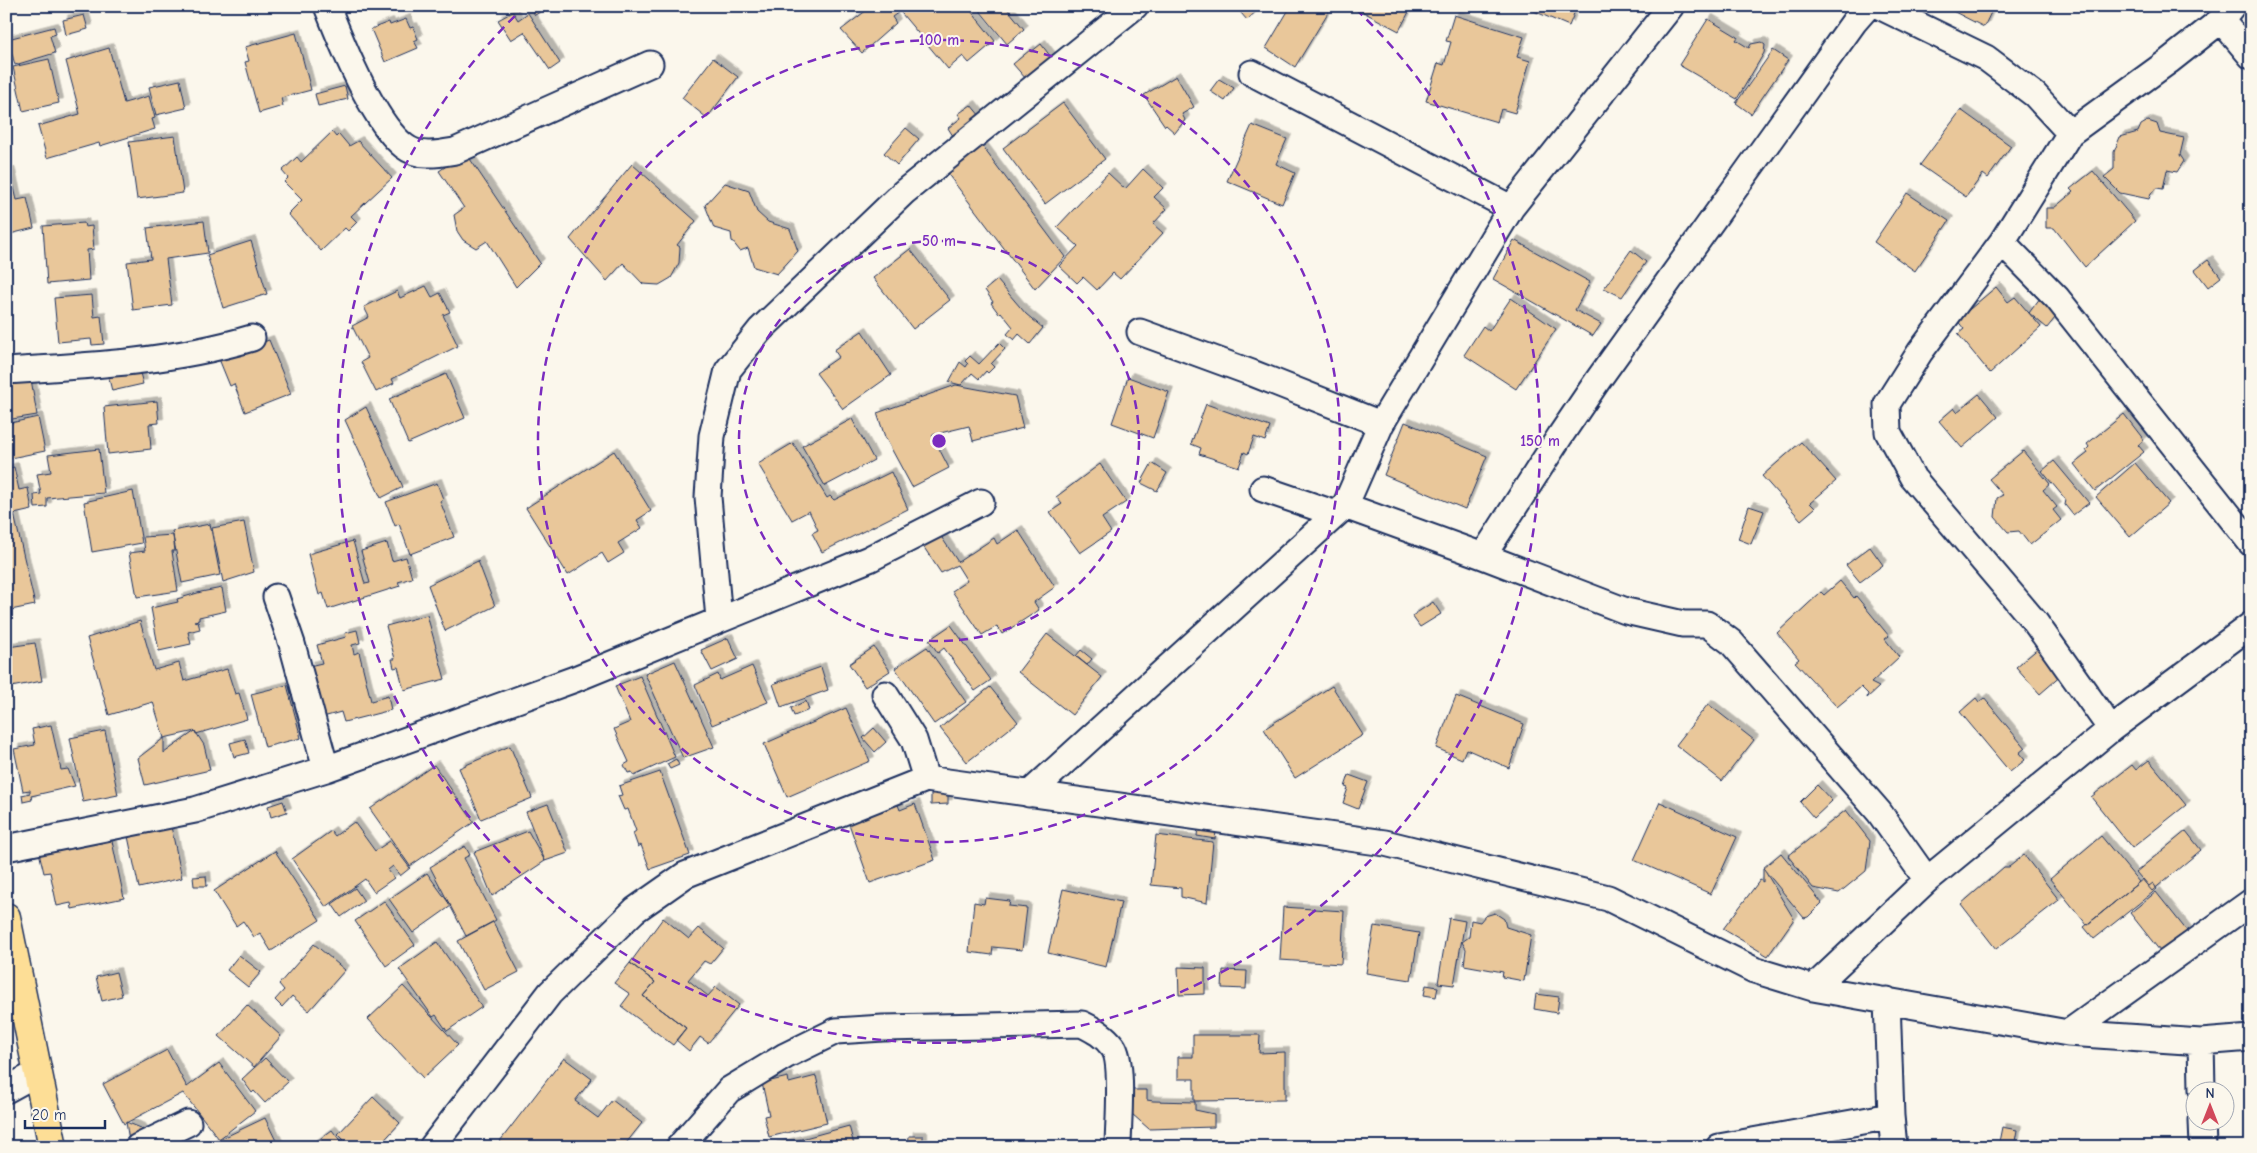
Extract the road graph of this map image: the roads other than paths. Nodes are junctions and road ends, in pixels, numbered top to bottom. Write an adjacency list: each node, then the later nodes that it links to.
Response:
1 (327, 6): 8 (street)
2 (1135, 6): 23 (street)
3 (1671, 6): 11 (street)
4 (1868, 6): 21 (street)
5 (1879, 6): 10 (street)
6 (2227, 13): 7 (street); 10 (street)
7 (2251, 56)
8 (650, 64)
9 (1252, 73): 11 (street)
10 (2070, 133): 12 (street)
11 (1511, 208): 16 (street)
12 (2002, 242): 20 (street); 26 (street)
13 (1140, 332): 16 (street)
14 (252, 338): 15 (street)
15 (6, 371)
16 (1381, 424): 19 (street)
17 (1262, 489): 19 (street)
18 (981, 502): 23 (street)
19 (1340, 510): 21 (street); 29 (street)
20 (2251, 543)
21 (1483, 556): 31 (street)
22 (276, 597): 27 (street)
23 (719, 619): 27 (street)
24 (2251, 624): 26 (street)
25 (885, 694): 28 (street)
26 (2111, 729): 31 (street)
27 (326, 769): 30 (street)
28 (926, 779): 29 (street); 47 (street)
29 (1029, 794): 34 (street)
30 (6, 848)
31 (1927, 880): 34 (street)
32 (2251, 902): 36 (street)
33 (6, 916): 39 (highway)
34 (1813, 988): 35 (street)
35 (1887, 1000): 36 (street); 42 (street)
36 (2068, 1033): 38 (street)
37 (2251, 1038): 38 (street)
38 (2200, 1042): 40 (street)
39 (37, 1073): 41 (street); 45 (highway)
40 (2202, 1080)
41 (6, 1090)
42 (1890, 1116): 50 (street); 51 (street)
43 (188, 1123): 46 (street)
44 (2202, 1130): 52 (street)
45 (53, 1147)
46 (138, 1147)
47 (432, 1147)
48 (680, 1147): 49 (street)
49 (1118, 1147)
50 (1718, 1147)
51 (1894, 1147)
52 (2203, 1147)

